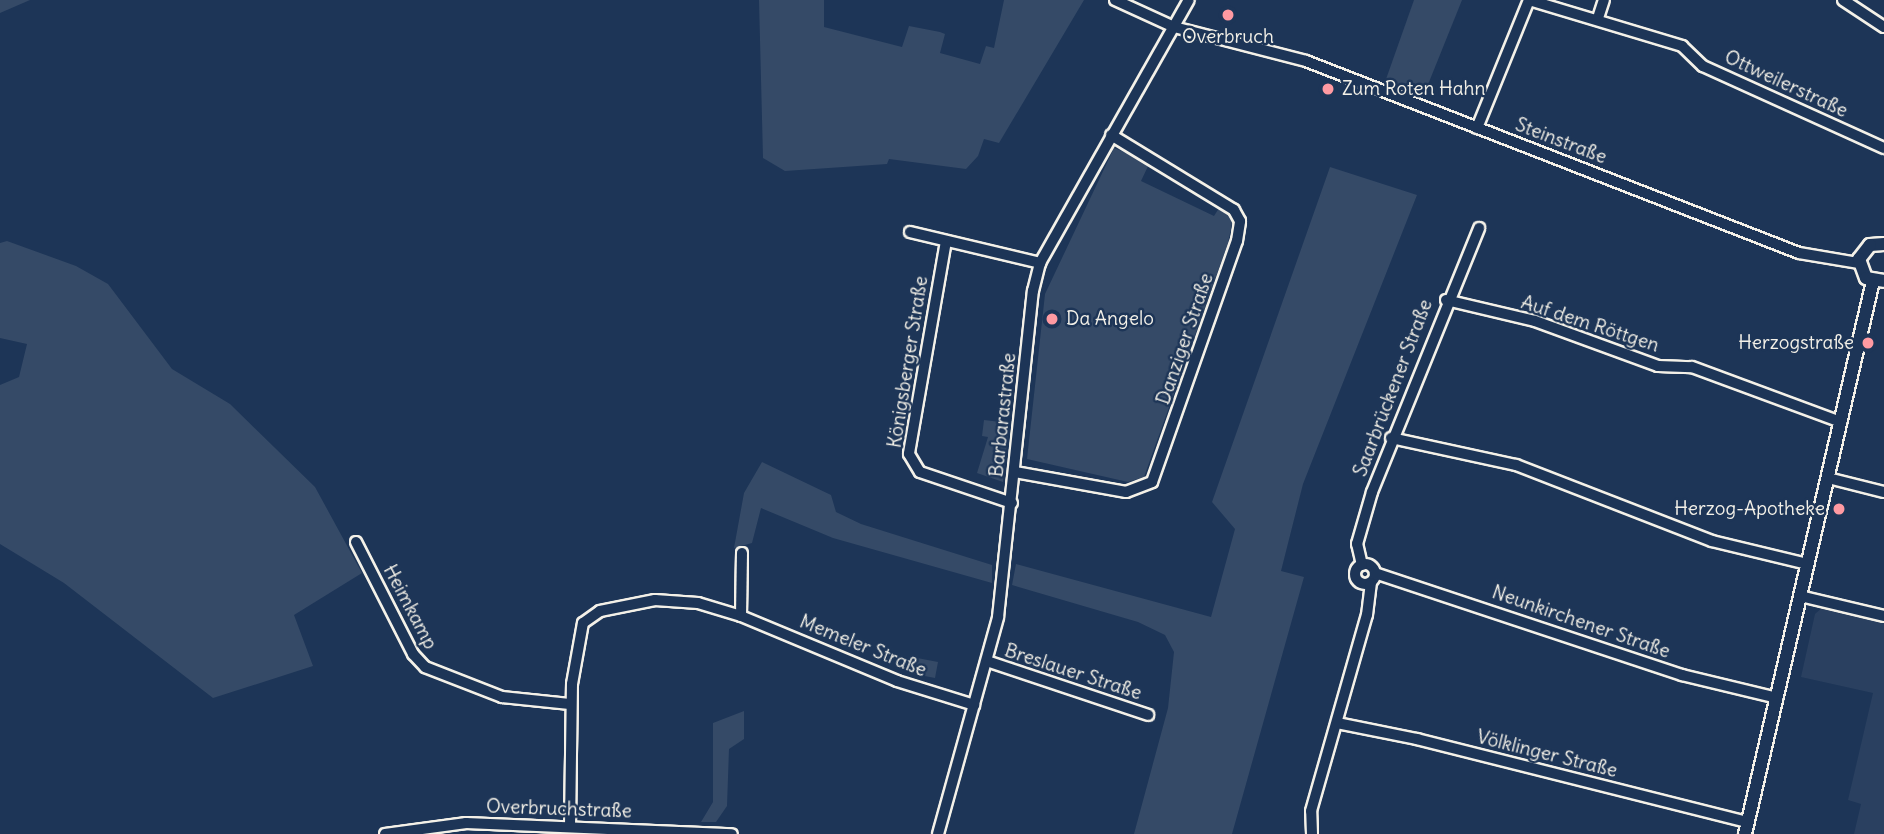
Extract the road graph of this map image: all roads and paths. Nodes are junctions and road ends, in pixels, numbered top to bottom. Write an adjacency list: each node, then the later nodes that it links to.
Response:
1 (1115, 0): 6 (street, Steinstraße)
2 (1189, 0): 6 (street, Barbarastraße)
3 (1604, 0): 5 (street)
4 (1843, 0): 7 (street)
5 (1598, 18): 8 (street, Ottweilerstraße); 10 (street, Ottweilerstraße)
6 (1174, 27): 8 (street, Steinstraße); 9 (street, Barbarastraße)
7 (1884, 27)
8 (1477, 128): 16 (street, Steinstraße)
9 (1111, 135): 15 (street, Barbarastraße); 21 (street, Danziger Straße)
10 (1884, 148)
11 (1479, 228): 18 (street, Saarbrückener Straße)
12 (910, 232): 13 (street)
13 (946, 241): 15 (street); 24 (street, Königsberger Straße)
14 (1884, 242): 16 (street)
15 (1040, 263): 21 (street, Barbarastraße)
16 (1859, 263): 17 (street)
17 (1879, 281): 19 (street)
18 (1446, 300): 19 (street, Auf dem Röttgen); 20 (street, Saarbrückener Straße)
19 (1841, 422): 22 (street)
20 (1391, 438): 27 (street); 28 (street, Saarbrückener Straße)
21 (1015, 472): 24 (street, Barbarastraße)
22 (1828, 478): 23 (street); 27 (street)
23 (1884, 492)
24 (1012, 503): 33 (street, Barbarastraße)
25 (356, 542): 35 (street, Heimkamp)
26 (741, 553): 31 (street)
27 (1807, 564): 30 (street)
28 (1362, 565): 29 (street); 29 (street, Saarbrückener Straße)
29 (1373, 578): 34 (street, Neunkirchener Straße); 38 (street)
30 (1800, 596): 32 (street); 34 (street)
31 (741, 615): 35 (street, Memeler Straße); 36 (street, Memeler Straße)
32 (1884, 616)
33 (987, 662): 36 (street, Barbarastraße); 37 (street, Breslauer Straße)
34 (1777, 698): 40 (street)
35 (570, 704): 39 (street)
36 (975, 705): 45 (street, Barbarastraße)
37 (1148, 715)
38 (1336, 723): 40 (street, Völklinger Straße); 42 (street)
39 (570, 826): 41 (street, Overbruchstraße); 43 (street, Overbruchstraße)
40 (1746, 828)
41 (624, 832): 44 (street, Overbruchstraße)
42 (1311, 833)
43 (385, 834)
44 (732, 834)
45 (937, 834)

